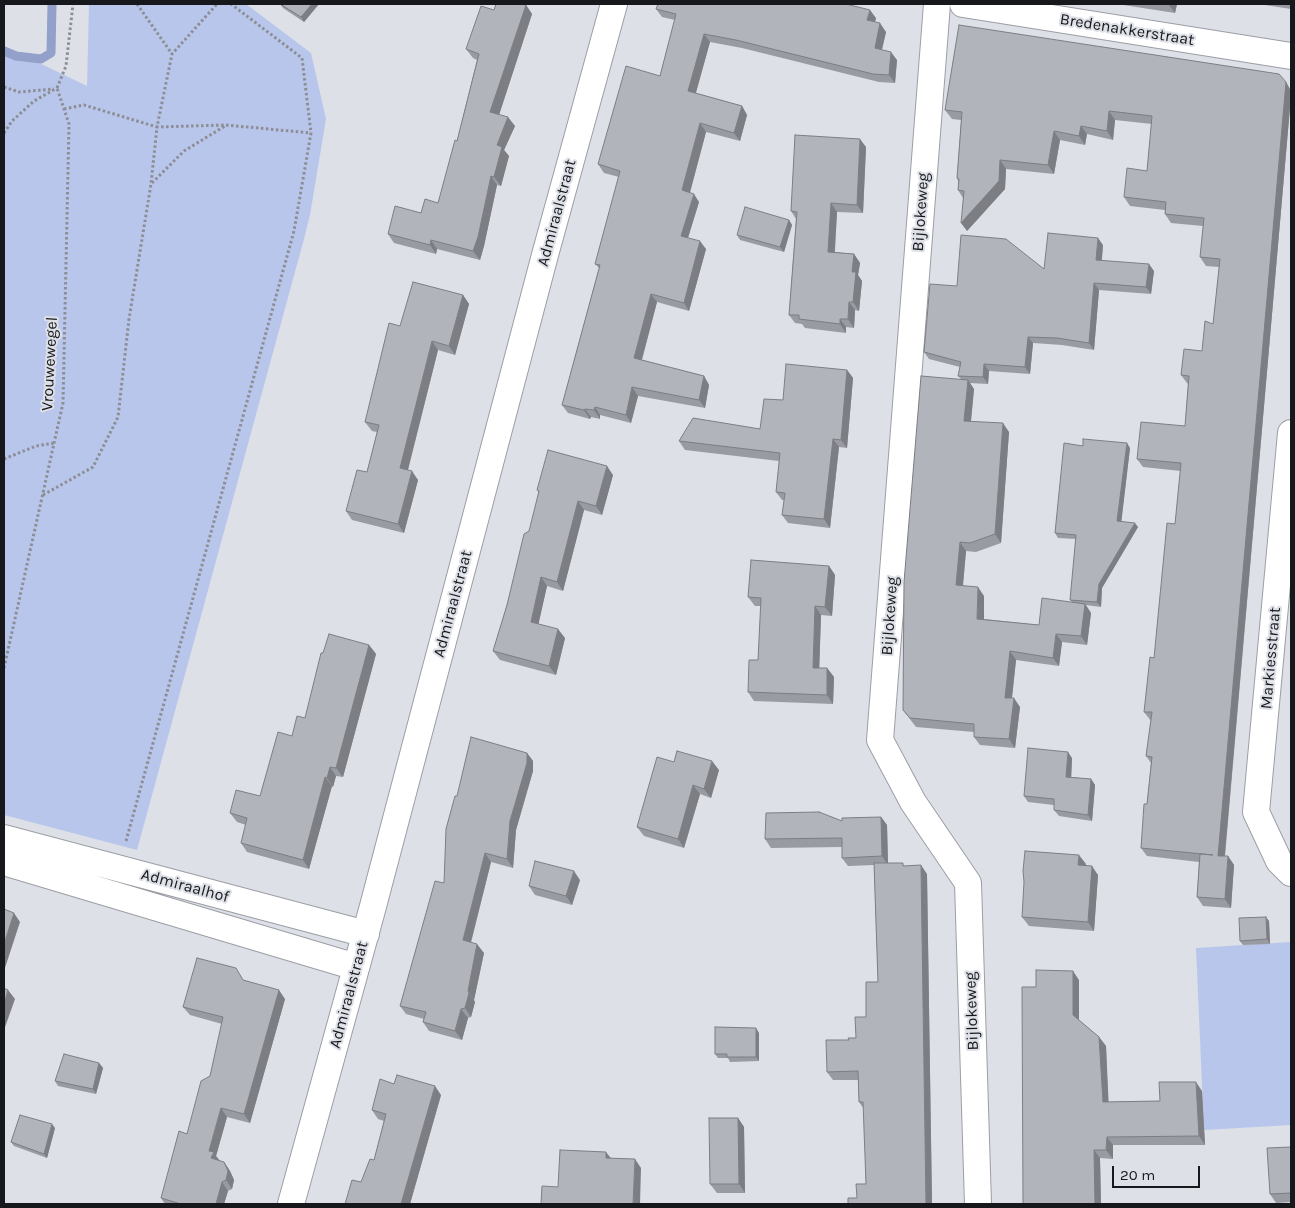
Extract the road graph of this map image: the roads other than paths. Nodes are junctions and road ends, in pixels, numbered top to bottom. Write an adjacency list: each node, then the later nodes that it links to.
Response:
1 (614, 4): 9 (street, Admiraalstraat)
2 (937, 4): 12 (street, Bijlokeweg)
3 (963, 4): 4 (street, Bredenakkerstraat)
4 (1291, 56)
5 (1291, 433): 8 (street, Markiesstraat)
6 (4, 838): 9 (street, Admiraalhof)
7 (4, 862): 10 (street, Admiraalhof)
8 (1291, 873)
9 (366, 934): 10 (street, Admiraalstraat)
10 (356, 967): 11 (street, Admiraalstraat)
11 (291, 1204)
12 (978, 1204)

